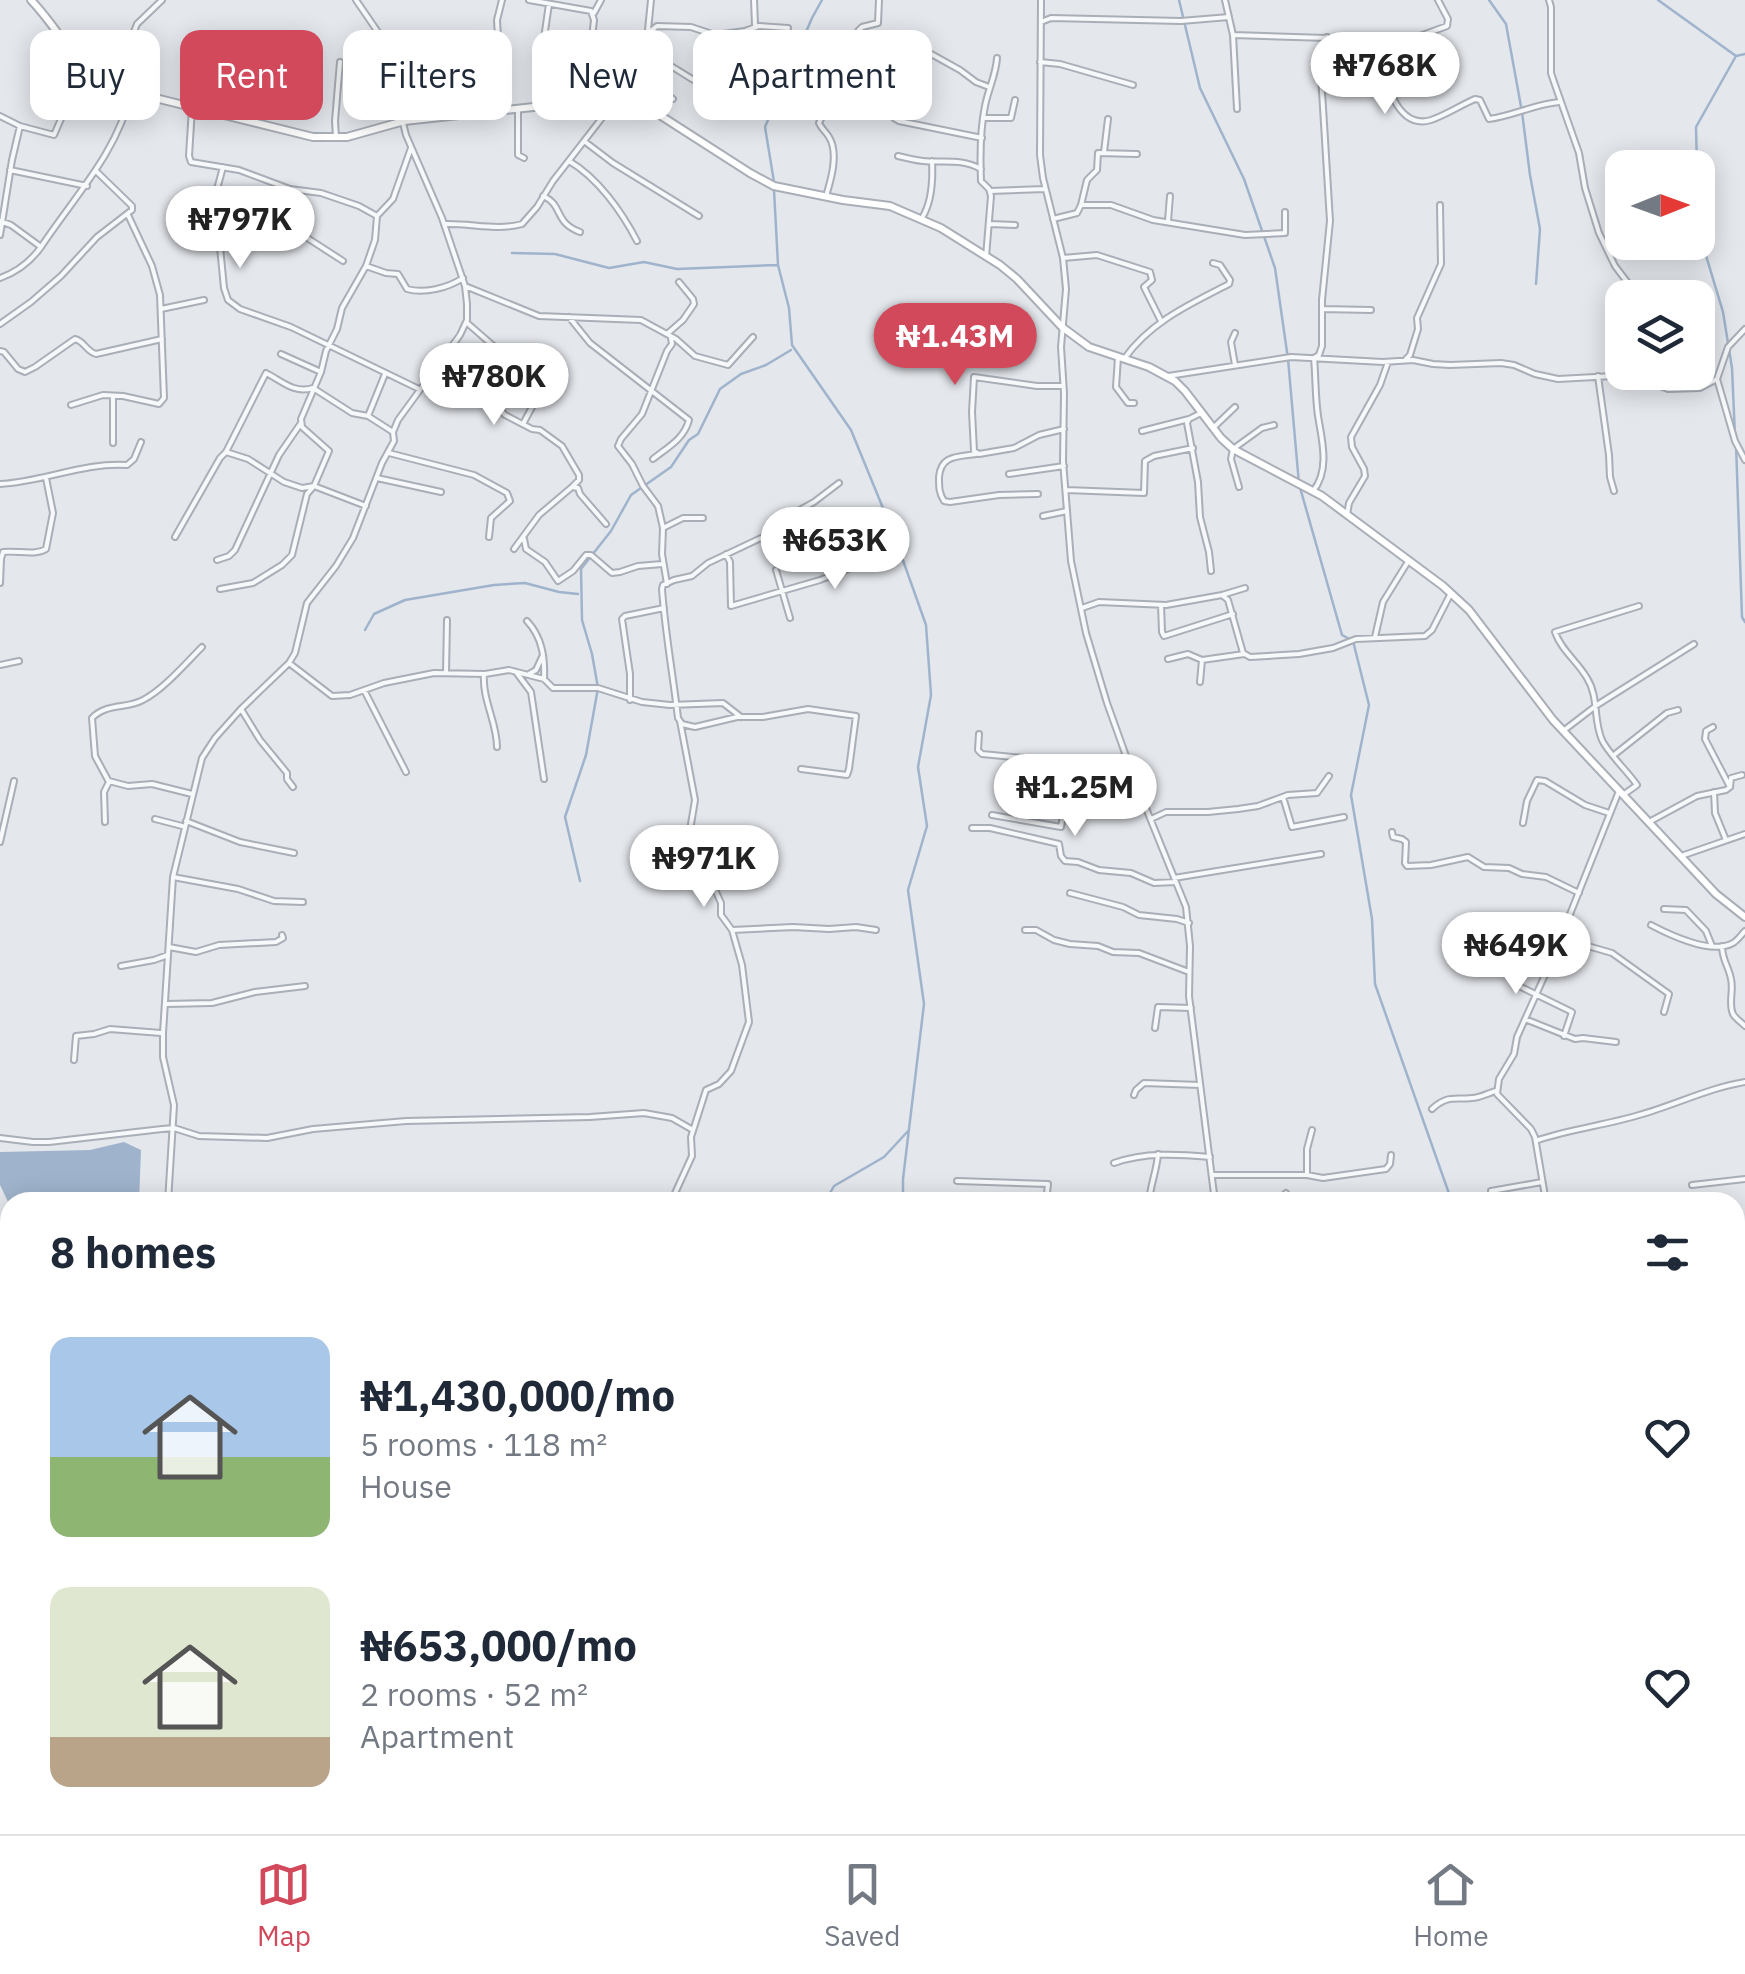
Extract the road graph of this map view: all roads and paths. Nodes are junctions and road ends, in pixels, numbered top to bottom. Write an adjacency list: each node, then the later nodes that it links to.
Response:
1 (31, 0): 21 (main road)
2 (162, 0): 14 (street)
3 (356, 0): 23 (street)
4 (502, 0): 24 (street)
5 (528, 0): 15 (street)
6 (602, 0): 16 (street)
7 (651, 0): 27 (street)
8 (754, 0): 19 (street)
9 (879, 0): 29 (street)
10 (1041, 0): 18 (street)
11 (1225, 0): 17 (street)
12 (1438, 0): 32 (street)
13 (1549, 0): 42 (street)
14 (154, 3): 22 (street)
15 (549, 4): 16 (street); 25 (street)
16 (594, 13): 26 (street)
17 (1229, 17): 18 (street); 30 (street)
18 (1041, 22): 36 (street)
19 (755, 26): 20 (street); 28 (street)
20 (788, 28)
21 (55, 30)
22 (135, 30)
23 (377, 30)
24 (498, 30)
25 (545, 30)
26 (592, 30)
27 (648, 30)
28 (652, 30)
29 (859, 30)
30 (1233, 35): 31 (street); 44 (street)
31 (1327, 37): 32 (street); 37 (street)
32 (1378, 50): 38 (street)
33 (932, 54): 40 (street)
34 (997, 58): 40 (street)
35 (340, 62): 61 (street)
36 (1040, 62): 39 (street); 76 (street)
37 (1320, 64): 38 (street); 111 (street)
38 (1382, 64): 42 (street)
39 (1133, 85)
40 (990, 88): 48 (street)
41 (1015, 100): 48 (street)
42 (1560, 102): 106 (street)
43 (532, 108): 45 (main road)
44 (1237, 109)
45 (518, 110): 46 (main road); 68 (street)
46 (512, 111)
47 (0, 116): 60 (street)
48 (983, 118): 62 (street)
49 (1108, 119): 65 (street)
50 (60, 120): 60 (street)
51 (123, 120): 74 (street)
52 (191, 120): 71 (street)
53 (246, 120): 61 (main road)
54 (416, 120): 59 (main road)
55 (600, 120): 63 (street)
56 (670, 120): 79 (main road)
57 (820, 120): 79 (street)
58 (897, 120): 62 (street)
59 (404, 121): 61 (main road); 64 (street)
60 (20, 126): 73 (street)
61 (336, 138)
62 (982, 138): 72 (street)
63 (584, 142): 69 (street); 87 (street)
64 (411, 148): 86 (street); 92 (street)
65 (1104, 152): 66 (street); 82 (street)
66 (1138, 154)
67 (898, 156): 70 (street)
68 (524, 158)
69 (569, 161): 78 (street); 97 (street)
70 (932, 161): 72 (street); 88 (street)
71 (223, 167): 81 (street); 86 (street)
72 (981, 169): 77 (street)
73 (10, 170): 75 (street); 90 (street)
74 (96, 172): 75 (street); 85 (street)
75 (87, 186): 98 (street)
76 (1045, 189): 77 (street); 89 (street)
77 (990, 191): 93 (street)
78 (543, 196): 92 (street); 95 (street)
79 (826, 196): 88 (main road)
80 (1170, 196): 91 (street)
81 (214, 204): 101 (street); 123 (street)
82 (1081, 205): 89 (street); 91 (street)
83 (1440, 205): 129 (street)
84 (1285, 212): 91 (street)
85 (128, 215): 110 (street); 116 (street)
86 (378, 216): 103 (street)
87 (699, 216)
88 (922, 218): 99 (main road)
89 (1052, 219): 100 (street)
90 (2, 221): 96 (street); 98 (street)
91 (1168, 222)
92 (443, 224): 105 (street)
93 (990, 224): 94 (street); 99 (street)
94 (1015, 224)
95 (580, 232)
96 (0, 235)
97 (637, 242)
98 (42, 247): 104 (street)
99 (986, 257): 117 (main road)
100 (1062, 258): 114 (street); 117 (street)
101 (343, 261)
102 (1213, 262): 114 (street)
103 (366, 266): 105 (street); 123 (street)
104 (0, 278)
105 (463, 278): 108 (street)
106 (1626, 280)
107 (680, 282): 120 (street)
108 (465, 286): 113 (street); 115 (street)
109 (204, 300): 110 (street)
110 (161, 309): 122 (street)
111 (1322, 309): 112 (street); 128 (street)
112 (1371, 310)
113 (568, 316): 120 (street); 143 (street)
114 (1161, 321): 127 (street)
115 (466, 322): 124 (street); 138 (street)
116 (0, 324)
117 (1062, 326): 127 (main road); 139 (street)
118 (1745, 329): 137 (street)
119 (1235, 333): 131 (street)
120 (668, 334): 121 (street); 143 (street)
121 (753, 336)
122 (162, 340): 125 (street); 144 (street)
123 (330, 345): 132 (street); 133 (street)
124 (497, 349): 142 (street); 152 (street)
125 (0, 352)
126 (281, 354): 132 (street)
127 (1121, 358): 134 (main road); 145 (street)
128 (1314, 358): 130 (street); 131 (street); 178 (street)
129 (1404, 360): 130 (street); 135 (street)
130 (1388, 362): 182 (street)
131 (1235, 365): 134 (street)
132 (321, 372): 140 (street)
133 (385, 373): 141 (street); 149 (street)
134 (1168, 376): 148 (main road)
135 (1598, 376): 136 (street); 179 (street)
136 (1605, 376)
137 (1717, 379): 166 (street)
138 (425, 381): 141 (street); 142 (street)
139 (1064, 386): 155 (street); 164 (street)
140 (313, 388): 149 (street); 151 (street); 162 (street)
141 (420, 390): 157 (street)
142 (470, 390): 152 (street)
143 (652, 390): 165 (street); 190 (street)
144 (113, 396): 146 (street); 159 (street)
145 (1134, 403)
146 (71, 405)
147 (1235, 406): 154 (street)
148 (1201, 412): 150 (street); 154 (main road)
149 (368, 416): 157 (street)
150 (1189, 419): 156 (street); 160 (street)
151 (300, 423): 169 (street); 174 (street)
152 (523, 424): 175 (street)
153 (1274, 425): 161 (street)
154 (1213, 428): 161 (main road)
155 (1064, 429): 164 (street); 167 (street)
156 (1142, 431)
157 (394, 432): 163 (street)
158 (141, 442): 170 (street)
159 (113, 444)
160 (1192, 448): 177 (street); 201 (street)
161 (1232, 449): 176 (street); 178 (main road)
162 (226, 452): 169 (street); 191 (street)
163 (389, 454): 171 (street); 192 (street)
164 (976, 454): 181 (street)
165 (653, 459)
166 (1745, 460)
167 (1064, 466): 168 (street); 177 (street)
168 (1009, 474)
169 (271, 476): 174 (street); 197 (street)
170 (46, 478): 173 (street); 202 (street)
171 (376, 478): 180 (street); 184 (street)
172 (839, 483): 195 (street)
173 (0, 484)
174 (314, 486): 184 (street); 205 (street)
175 (572, 487): 189 (street); 193 (street)
176 (1238, 487)
177 (1066, 490): 185 (street)
178 (1313, 490): 183 (main road)
179 (1614, 491)
180 (441, 492)
181 (1038, 494)
182 (1349, 502): 183 (street); 186 (street)
183 (1334, 505): 186 (main road)
184 (366, 506): 225 (street)
185 (1067, 511): 187 (street); 212 (street)
186 (1347, 514): 198 (main road)
187 (1043, 516)
188 (703, 518): 190 (street)
189 (606, 524)
190 (663, 528): 199 (street)
191 (175, 537)
192 (489, 537)
193 (524, 539): 194 (street); 199 (street)
194 (514, 549)
195 (726, 554): 203 (street); 206 (street)
196 (870, 555): 206 (street)
197 (217, 560)
198 (1408, 560): 207 (main road); 217 (street)
199 (664, 564): 203 (street)
200 (776, 570): 206 (street)
201 (1211, 571)
202 (0, 582)
203 (668, 584): 211 (street)
204 (1245, 588): 208 (street)
205 (220, 589)
206 (782, 590): 214 (street)
207 (1451, 593): 217 (street); 242 (main road)
208 (1222, 595): 209 (street); 213 (street)
209 (1162, 605): 212 (street); 213 (street)
210 (1639, 606): 236 (street)
211 (664, 608): 234 (street); 235 (street)
212 (1082, 608): 252 (street)
213 (1233, 614): 220 (street)
214 (790, 618)
215 (447, 620): 228 (street)
216 (527, 620): 221 (street)
217 (1375, 637): 220 (street)
218 (1694, 644): 236 (street)
219 (202, 646): 254 (street)
220 (1244, 654): 223 (street)
221 (542, 655): 230 (street); 231 (street)
222 (1168, 659): 223 (street)
223 (1202, 660): 232 (street)
224 (19, 661): 226 (street)
225 (289, 663): 233 (street); 237 (street)
226 (0, 665)
227 (516, 672): 229 (street); 230 (street); 251 (street)
228 (446, 673): 229 (street); 233 (street)
229 (484, 674): 244 (street)
230 (528, 674): 231 (street)
231 (544, 679): 234 (street)
232 (1200, 682)
233 (364, 690): 248 (street)
234 (630, 700): 235 (street)
235 (676, 705): 239 (street); 240 (street)
236 (1597, 705): 242 (street); 245 (street)
237 (241, 708): 255 (street); 259 (street)
238 (1678, 710): 245 (street)
239 (741, 717): 240 (street); 247 (street)
240 (680, 721): 288 (street)
241 (1713, 727): 256 (street)
242 (1564, 731): 258 (main road)
243 (979, 734): 246 (street)
244 (497, 747)
245 (1614, 755): 258 (street)
246 (1072, 767): 252 (street); 262 (street)
247 (800, 769)
248 (406, 772)
249 (1742, 775): 256 (street)
250 (1329, 776): 260 (street)
251 (544, 778)
252 (1134, 778): 265 (street)
253 (14, 781): 275 (street)
254 (111, 783): 259 (street); 267 (street)
255 (294, 787)
256 (1730, 787): 257 (street)
257 (1714, 792): 268 (street); 274 (street)
258 (1621, 793): 261 (street); 268 (main road)
259 (192, 794): 266 (street)
260 (1283, 796): 263 (street); 265 (street)
261 (1609, 813): 269 (street); 281 (street)
262 (992, 815)
263 (1344, 817)
264 (155, 819): 271 (street)
265 (1151, 819): 280 (street)
266 (186, 821): 271 (street); 276 (street)
267 (104, 822)
268 (1649, 822): 278 (main road)
269 (1522, 823)
270 (972, 828): 280 (street)
271 (183, 830): 279 (street)
272 (1392, 832): 281 (street)
273 (1745, 834): 274 (street)
274 (1726, 840): 278 (street)
275 (0, 842)
276 (294, 853)
277 (1321, 854): 280 (street)
278 (1681, 856): 285 (main road)
279 (173, 877): 283 (street); 297 (street)
280 (1175, 880): 286 (street)
281 (1579, 892): 294 (street)
282 (1070, 894): 286 (street)
283 (303, 902)
284 (1664, 909): 295 (street)
285 (1745, 917)
286 (1188, 922): 300 (street)
287 (1651, 925): 295 (street)
288 (732, 930): 289 (street); 320 (street)
289 (876, 930)
290 (1025, 930): 300 (street)
291 (1520, 930): 294 (street)
292 (1745, 931): 296 (street)
293 (282, 935): 297 (street)
294 (1560, 938): 303 (street); 306 (street)
295 (1712, 946): 296 (street)
296 (1722, 946): 308 (street)
297 (169, 948): 298 (street)
298 (168, 955): 299 (street); 304 (street)
299 (122, 966)
300 (1189, 972): 305 (street)
301 (304, 986): 304 (street)
302 (1521, 987): 303 (street)
303 (1536, 994): 307 (street); 311 (street)
304 (164, 1003): 310 (street)
305 (1191, 1008): 309 (street); 315 (street)
306 (1664, 1012)
307 (1525, 1018): 311 (street); 316 (street)
308 (1745, 1026)
309 (1155, 1028)
310 (163, 1033): 313 (street); 319 (street)
311 (1564, 1036): 312 (street)
312 (1616, 1042)
313 (74, 1060)
314 (1745, 1082): 323 (street)
315 (1200, 1085): 317 (street); 326 (street)
316 (1496, 1092): 318 (street); 323 (street)
317 (1134, 1095)
318 (1432, 1109)
319 (174, 1128): 320 (street); 322 (street); 335 (street)
320 (693, 1130): 336 (street)
321 (1312, 1130): 329 (street)
322 (0, 1138)
323 (1536, 1141): 332 (street)
324 (1158, 1154): 326 (street); 327 (street); 338 (street)
325 (1391, 1154): 329 (street)
326 (1210, 1157): 328 (street)
327 (1114, 1163)
328 (1212, 1175): 329 (street); 339 (street)
329 (1307, 1175)
330 (1745, 1178): 333 (street)
331 (958, 1181): 337 (street)
332 (1542, 1182): 334 (street); 340 (street)
333 (1692, 1185)
334 (1491, 1191)
335 (169, 1192)
336 (676, 1192)
337 (1047, 1192)
338 (1150, 1192)
339 (1213, 1192)
340 (1544, 1192)

